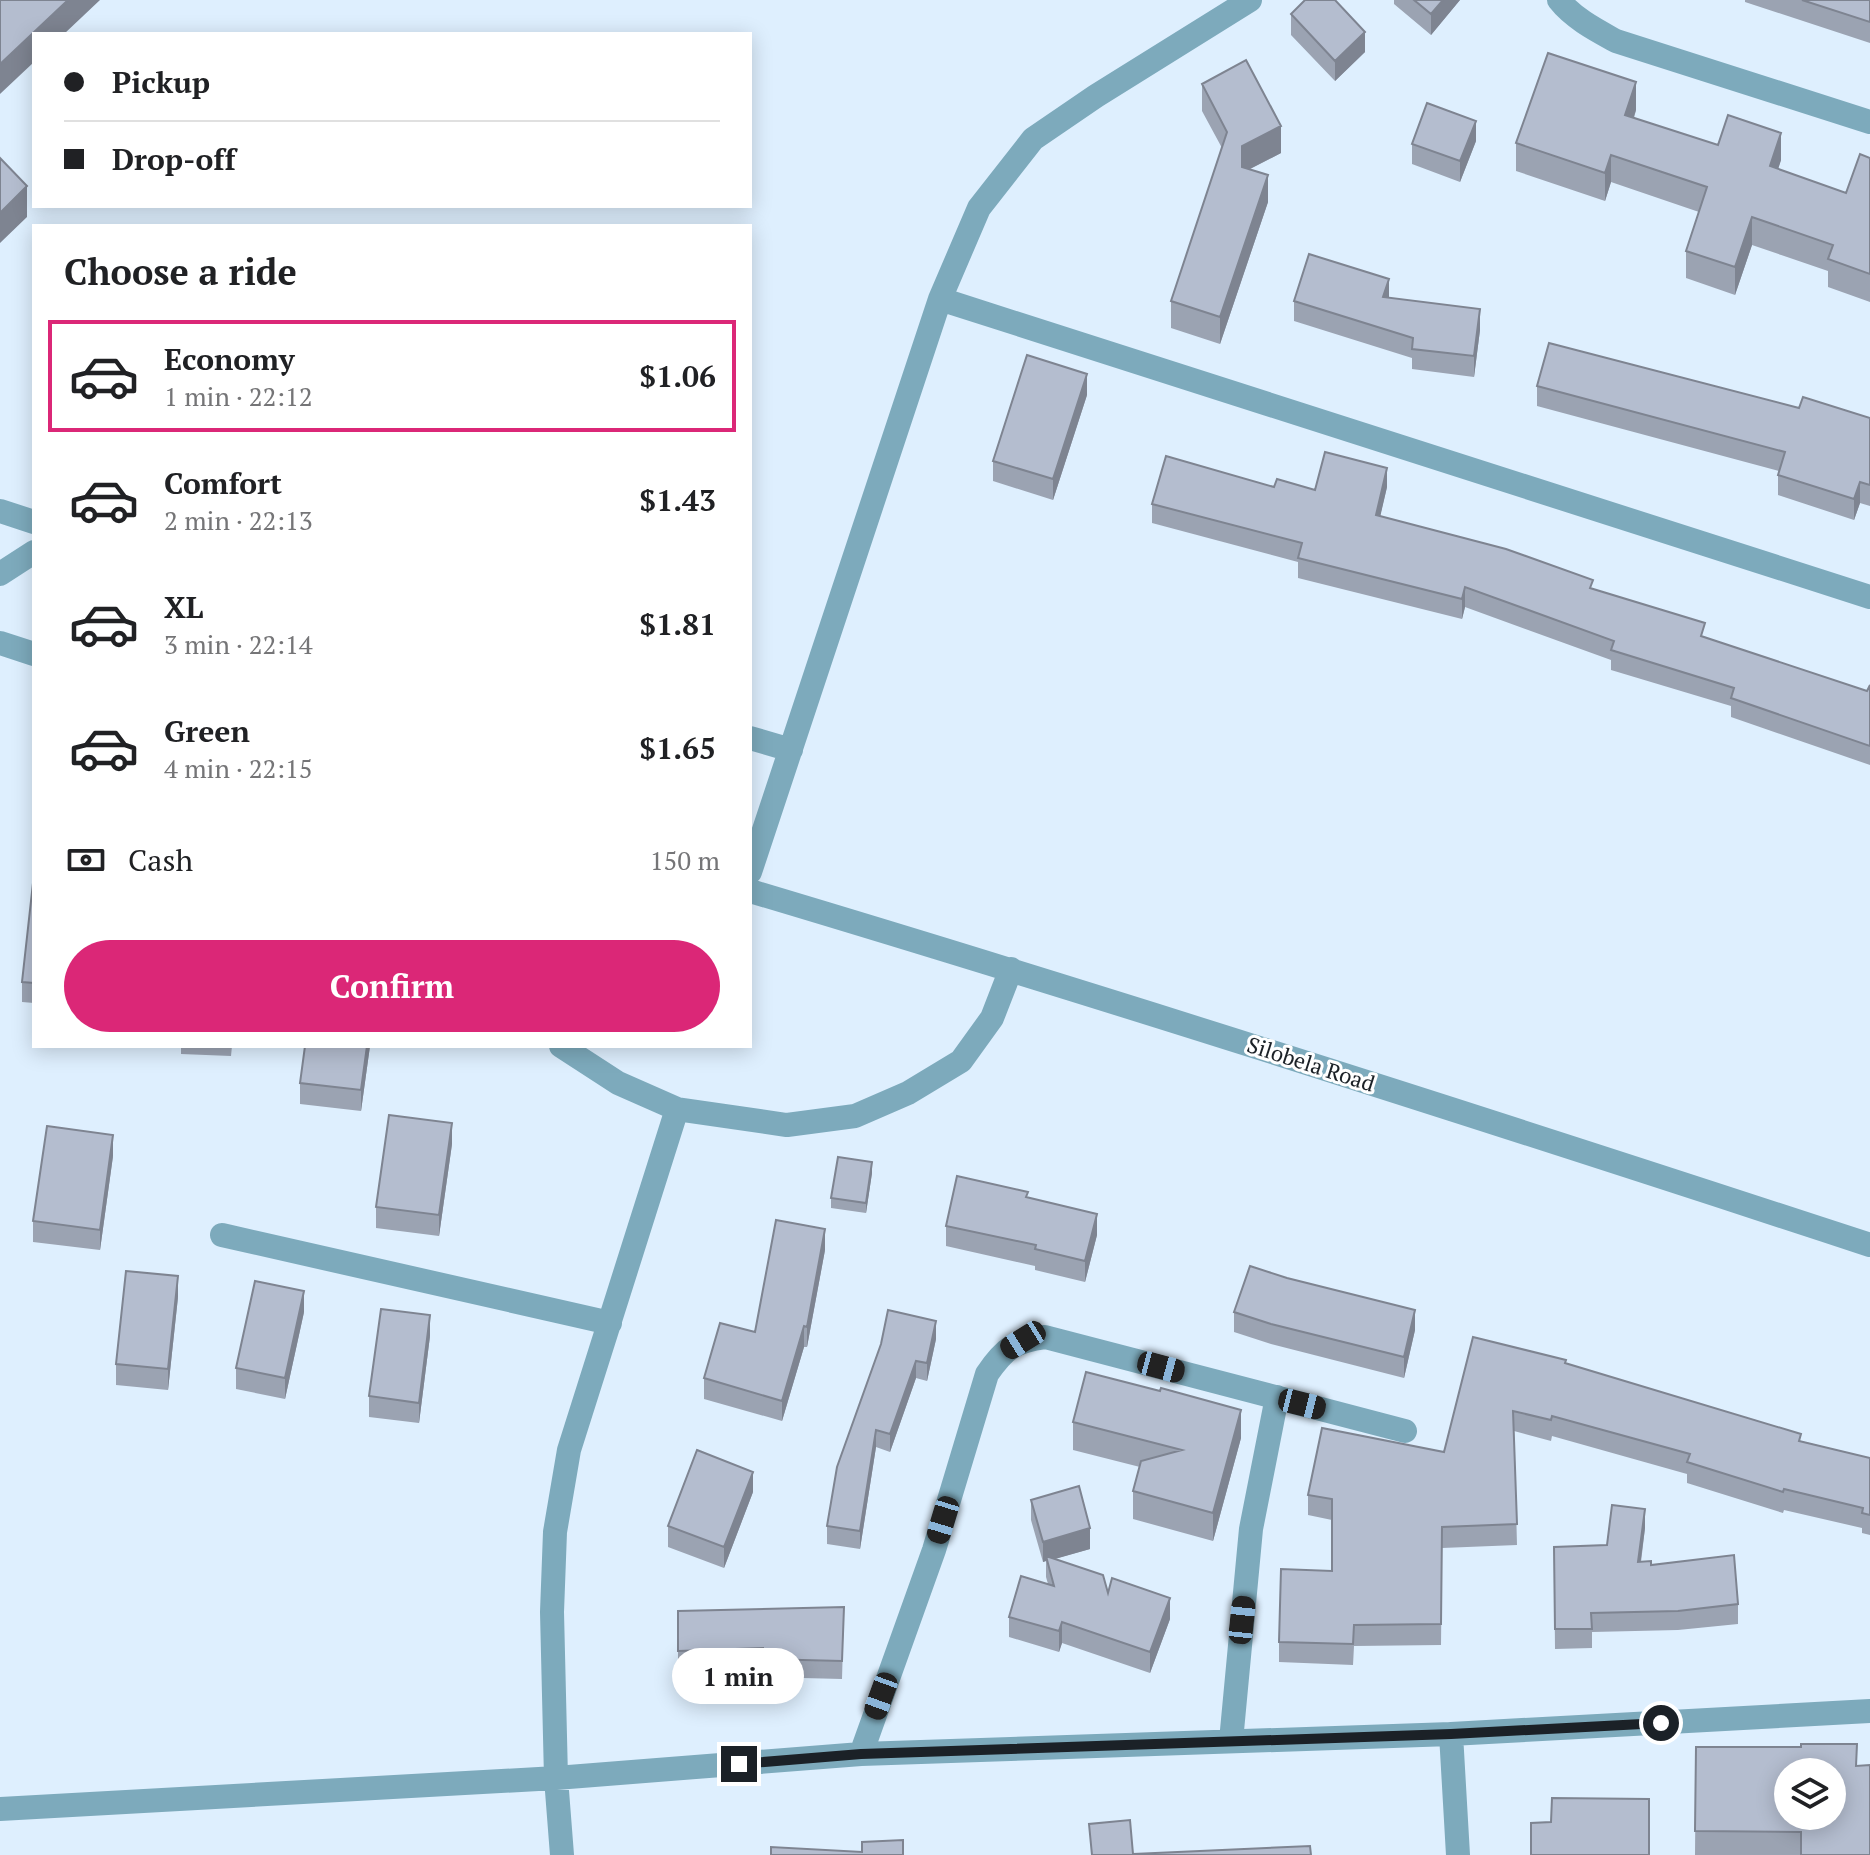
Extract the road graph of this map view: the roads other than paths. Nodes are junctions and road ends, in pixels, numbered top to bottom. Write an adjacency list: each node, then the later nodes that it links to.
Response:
1 (1250, 0): 4 (street)
2 (1559, 0): 3 (street)
3 (1870, 122)
4 (940, 299): 9 (street); 13 (street)
5 (0, 511): 6 (street)
6 (32, 521)
7 (32, 553): 8 (street)
8 (0, 574)
9 (1870, 597)
10 (0, 643): 11 (street)
11 (32, 653)
12 (752, 739): 13 (street)
13 (791, 750): 14 (street)
14 (752, 866)
15 (752, 892): 16 (street, Silobela Road)
16 (1011, 969): 18 (street); 20 (street, Silobela Road)
17 (564, 1048): 18 (street)
18 (677, 1109): 21 (street)
19 (222, 1235): 21 (street)
20 (1870, 1245)
21 (610, 1323): 28 (street)
22 (1277, 1397): 23 (street); 26 (street); 27 (street)
23 (1405, 1431)
24 (1870, 1711): 25 (street)
25 (1451, 1734): 26 (street); 31 (street)
26 (1231, 1741): 27 (street)
27 (861, 1754): 28 (street)
28 (556, 1778): 29 (street); 30 (street)
29 (0, 1809)
30 (562, 1855)
31 (1458, 1855)

